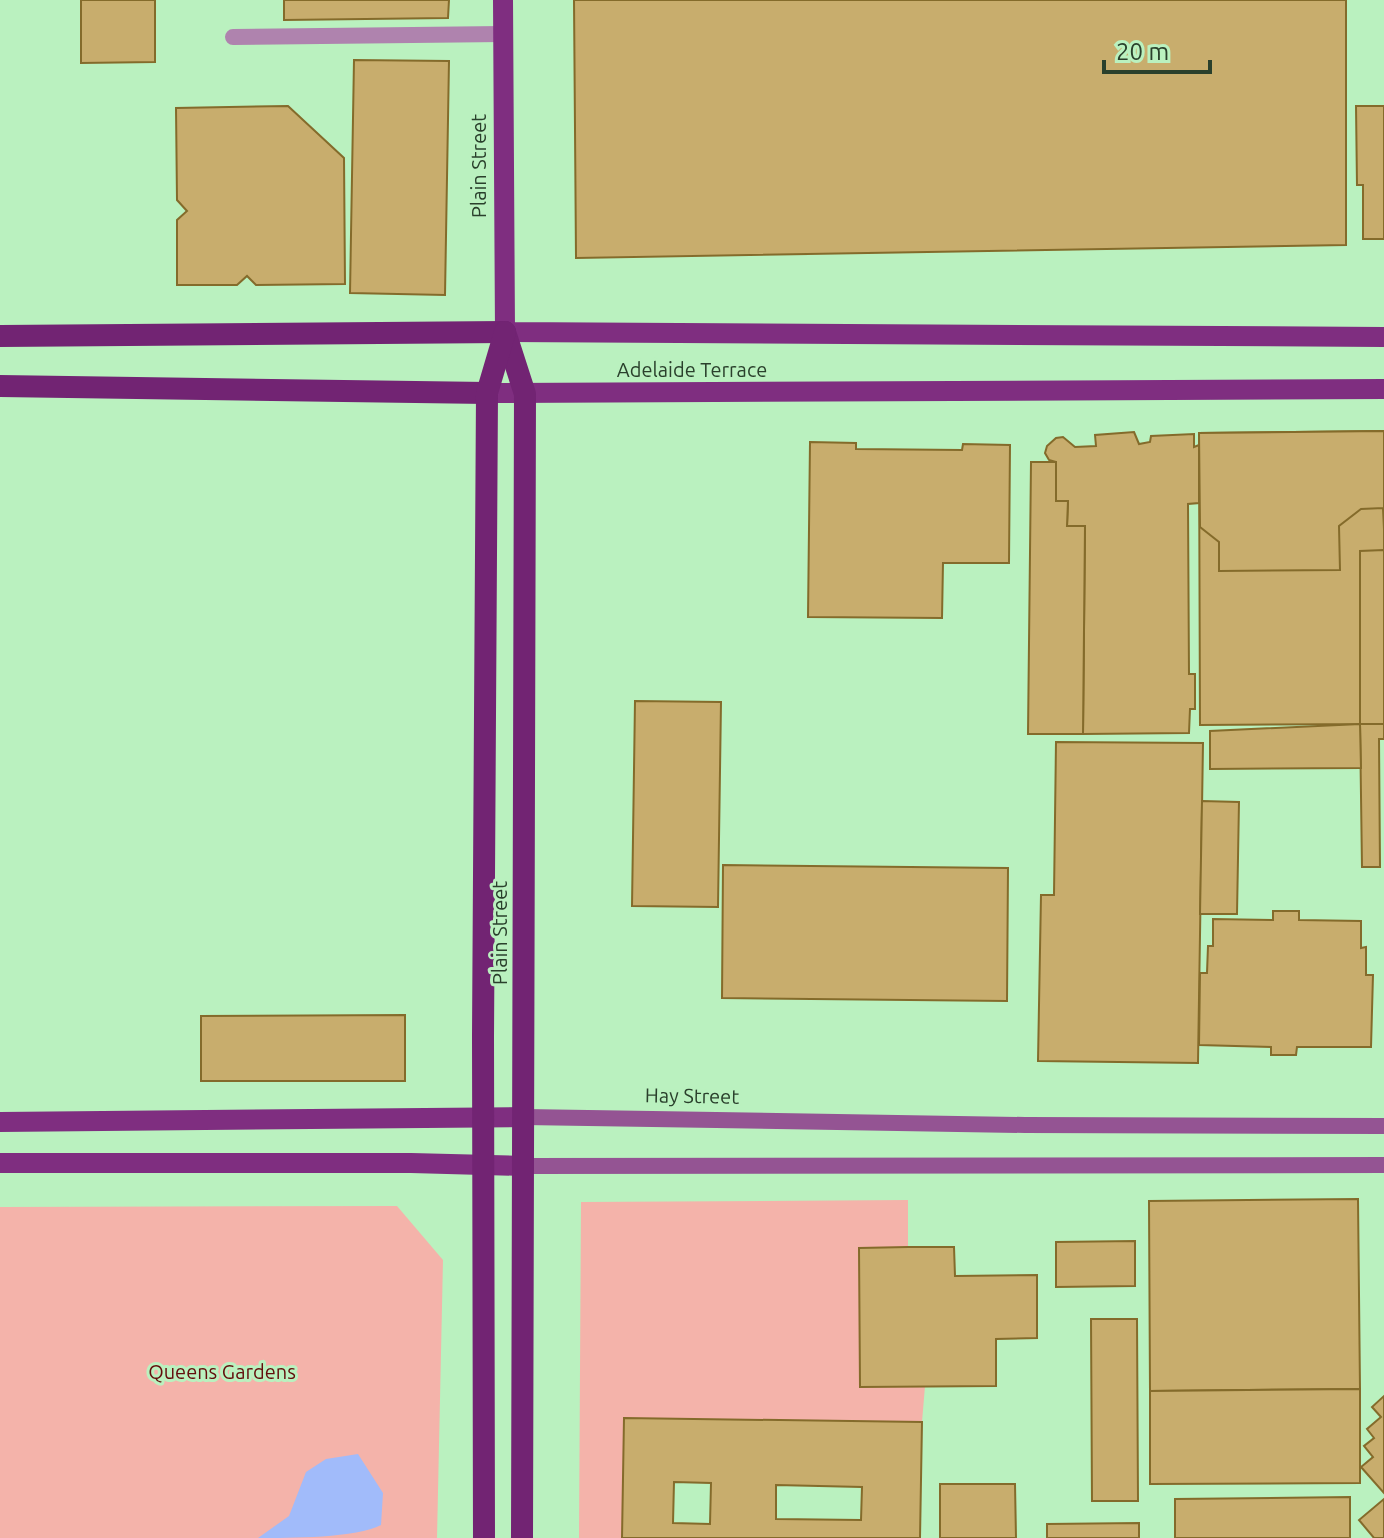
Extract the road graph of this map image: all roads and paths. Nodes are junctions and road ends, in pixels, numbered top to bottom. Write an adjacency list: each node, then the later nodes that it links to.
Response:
1 (503, 0): 2 (main road, Plain Street)
2 (503, 34): 3 (lane); 4 (main road, Plain Street)
3 (233, 37)
4 (505, 332): 5 (highway, Adelaide Terrace); 6 (main road, Adelaide Terrace); 9 (highway, Plain Street); 10 (highway, Plain Street)
5 (0, 336)
6 (1384, 337)
7 (0, 386): 9 (highway, Adelaide Terrace)
8 (1384, 389): 10 (main road, Adelaide Terrace)
9 (487, 393): 10 (main road, Adelaide Terrace); 11 (highway, Plain Street)
10 (525, 394): 12 (highway, Plain Street)
11 (484, 1117): 12 (main road, Hay Street); 13 (main road, Hay Street); 16 (highway, Plain Street)
12 (524, 1117): 14 (main road, Hay Street); 18 (highway, Plain Street)
13 (0, 1122)
14 (1384, 1126)
15 (0, 1163): 16 (main road)
16 (483, 1165): 18 (main road); 19 (highway, Plain Street)
17 (1384, 1165): 18 (main road)
18 (524, 1166): 20 (highway, Plain Street)
19 (484, 1538)
20 (522, 1538)

